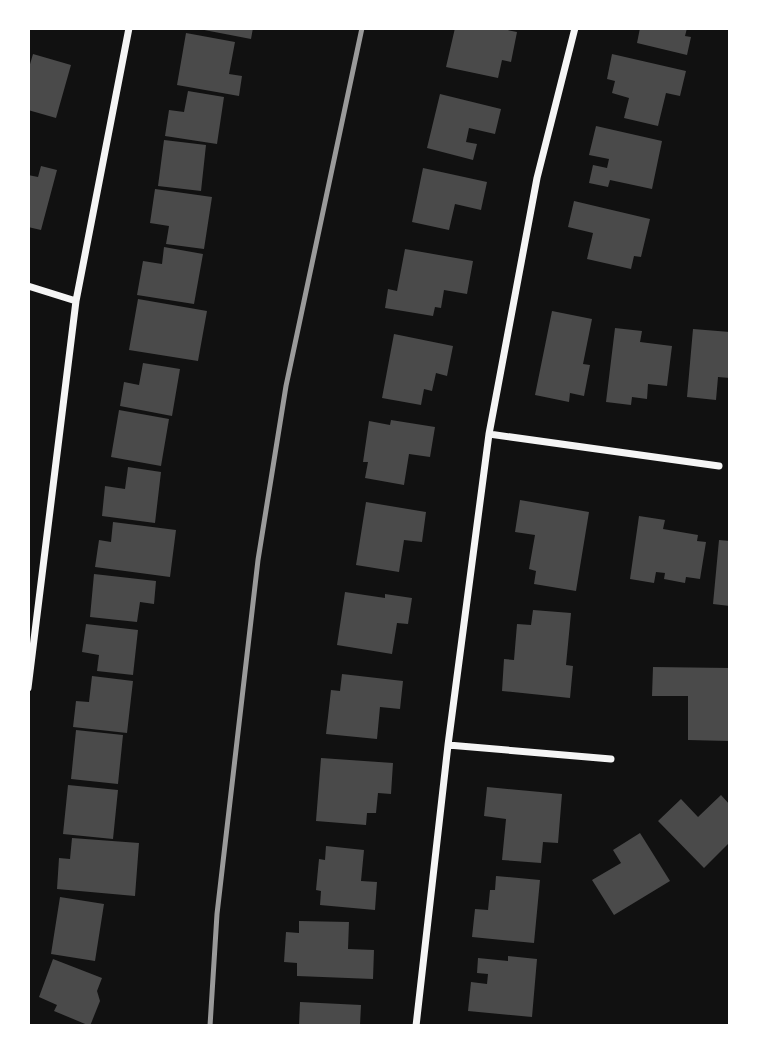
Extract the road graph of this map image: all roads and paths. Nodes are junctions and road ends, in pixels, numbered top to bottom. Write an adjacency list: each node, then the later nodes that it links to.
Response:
1 (129, 28): 4 (street)
2 (575, 28): 5 (street)
3 (28, 286): 4 (street)
4 (76, 301): 7 (street)
5 (489, 434): 6 (street); 9 (street)
6 (719, 466)
7 (31, 624): 8 (street)
8 (28, 688)
9 (448, 746): 10 (street); 11 (street)
10 (611, 759)
11 (416, 1026)

